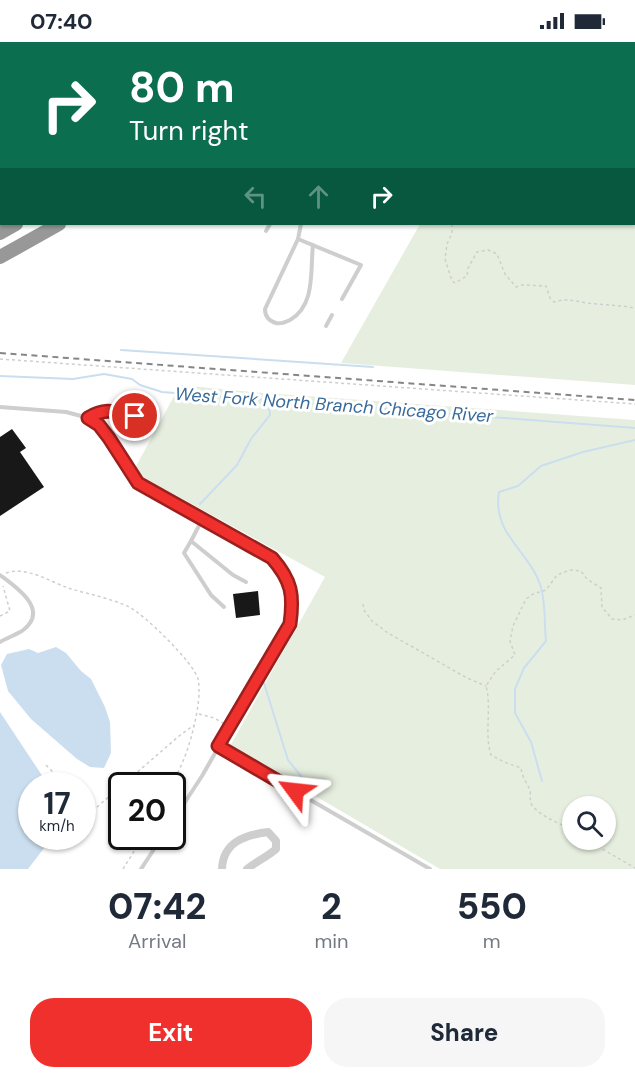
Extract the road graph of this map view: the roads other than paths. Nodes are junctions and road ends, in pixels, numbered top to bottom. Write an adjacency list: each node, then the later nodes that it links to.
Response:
1 (14, 225): 6 (highway)
2 (57, 225): 9 (highway)
3 (269, 225): 5 (lane)
4 (301, 225): 7 (lane)
5 (266, 231)
6 (0, 233)
7 (298, 238): 8 (lane); 8 (lane)
8 (313, 245): 10 (lane)
9 (0, 257)
10 (342, 299)
11 (332, 315): 12 (lane)
12 (326, 326)
13 (0, 407): 14 (lane)
14 (88, 418): 15 (lane); 16 (lane)
15 (150, 419)
16 (203, 518): 17 (lane); 22 (lane)
17 (191, 541): 19 (lane); 20 (lane)
18 (2, 577): 21 (lane)
19 (246, 582)
20 (224, 607)
21 (0, 642)
22 (218, 746): 23 (lane); 28 (lane)
23 (186, 800)
24 (153, 850): 25 (lane)
25 (141, 869)
26 (222, 869): 27 (street)
27 (247, 869)
28 (430, 869)

